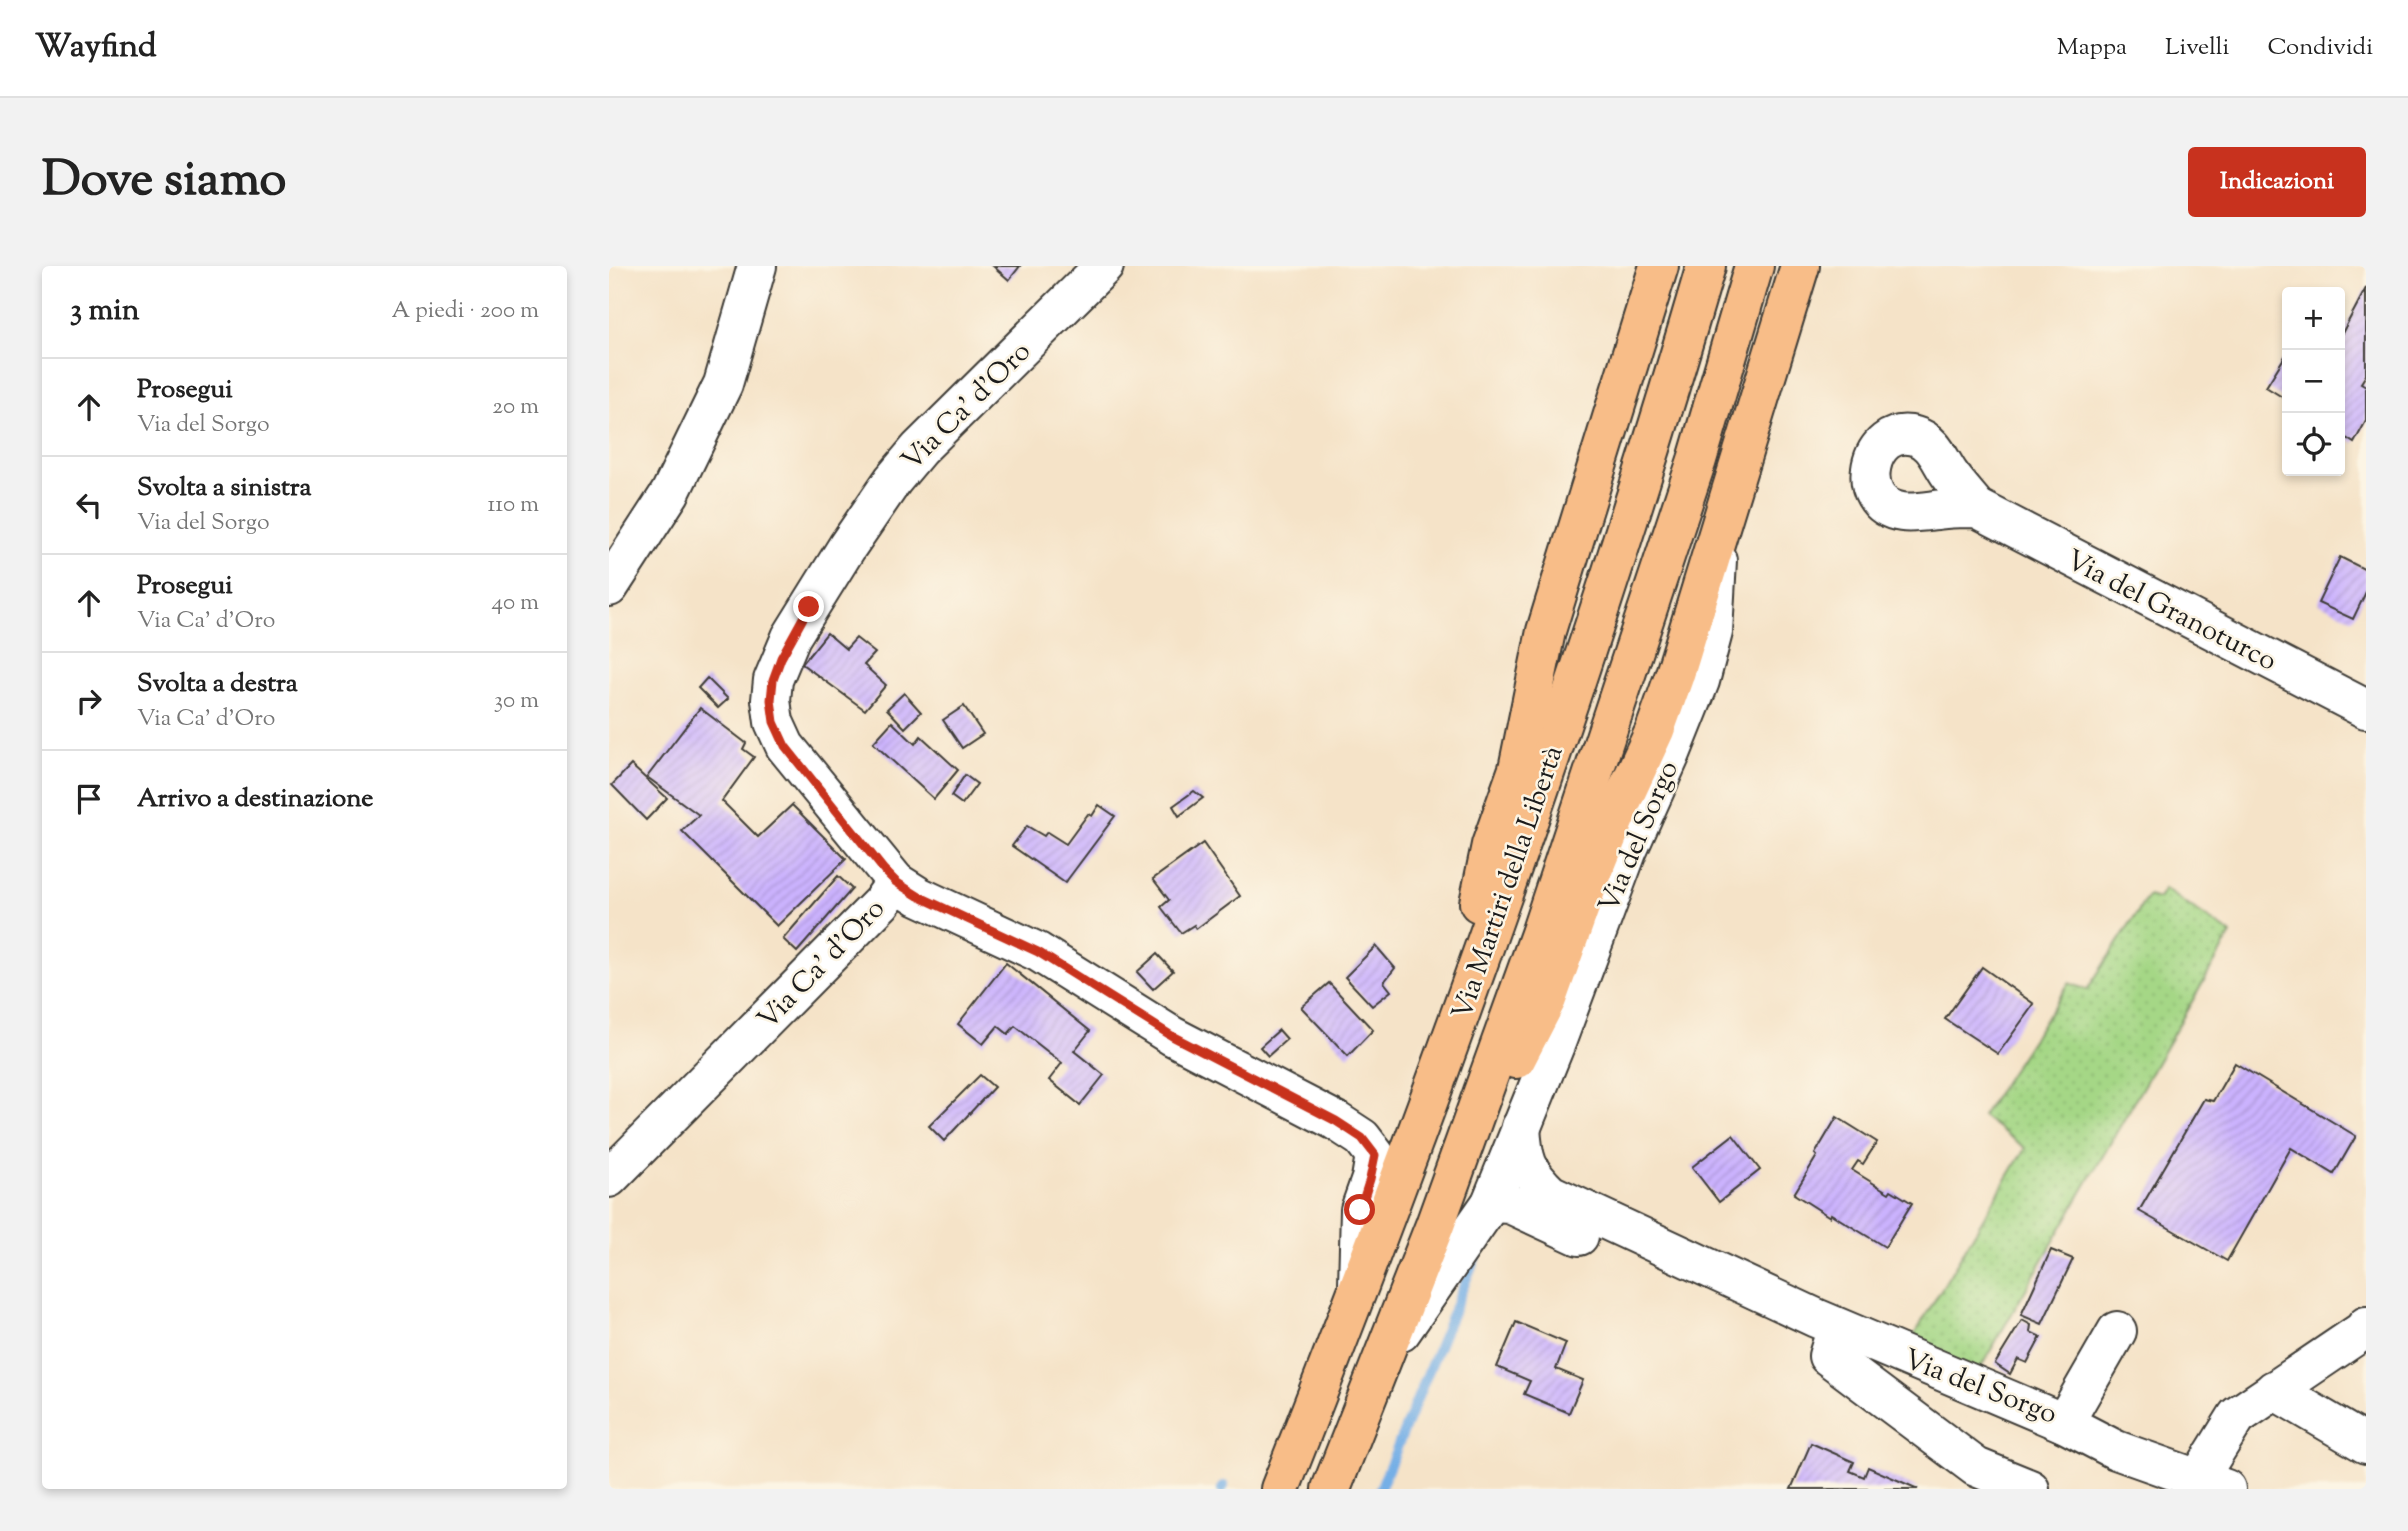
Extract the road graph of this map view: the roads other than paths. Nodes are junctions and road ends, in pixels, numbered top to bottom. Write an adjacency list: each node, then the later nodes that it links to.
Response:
1 (757, 266): 9 (street)
2 (1104, 266): 11 (street, Via Ca' d'Oro)
3 (1659, 266): 12 (main road)
4 (1706, 266): 12 (main road, Via Martiri della Libertà)
5 (1754, 266): 15 (main road, Via Martiri della Libertà)
6 (1800, 266): 8 (main road)
7 (1977, 508): 10 (street, Via del Granoturco)
8 (1718, 537): 13 (street, Via del Sorgo); 15 (main road)
9 (609, 587)
10 (2366, 709)
11 (896, 882): 14 (street, Via Ca' d'Oro); 17 (street)
12 (1455, 1028): 17 (main road, Via Martiri della Libertà)
13 (1521, 1127): 16 (street, Via del Sorgo); 20 (street, Via del Sorgo)
14 (609, 1178)
15 (1445, 1198): 21 (main road, Via Martiri della Libertà)
16 (1490, 1203): 20 (street, Via del Sorgo); 21 (street, Via del Sorgo)
17 (1358, 1291): 26 (main road, Via Martiri della Libertà)
18 (2365, 1329): 22 (street)
19 (2117, 1331): 23 (street, Via del Sorgo)
20 (1836, 1336): 23 (street, Via del Sorgo); 28 (street, Via del Sorgo)
21 (1383, 1357): 27 (main road, Via Martiri della Libertà)
22 (2274, 1390): 24 (street); 25 (street)
23 (2064, 1423): 25 (street)
24 (2366, 1444)
25 (2212, 1484)
26 (1280, 1489)
27 (1331, 1489)
28 (2030, 1489)

